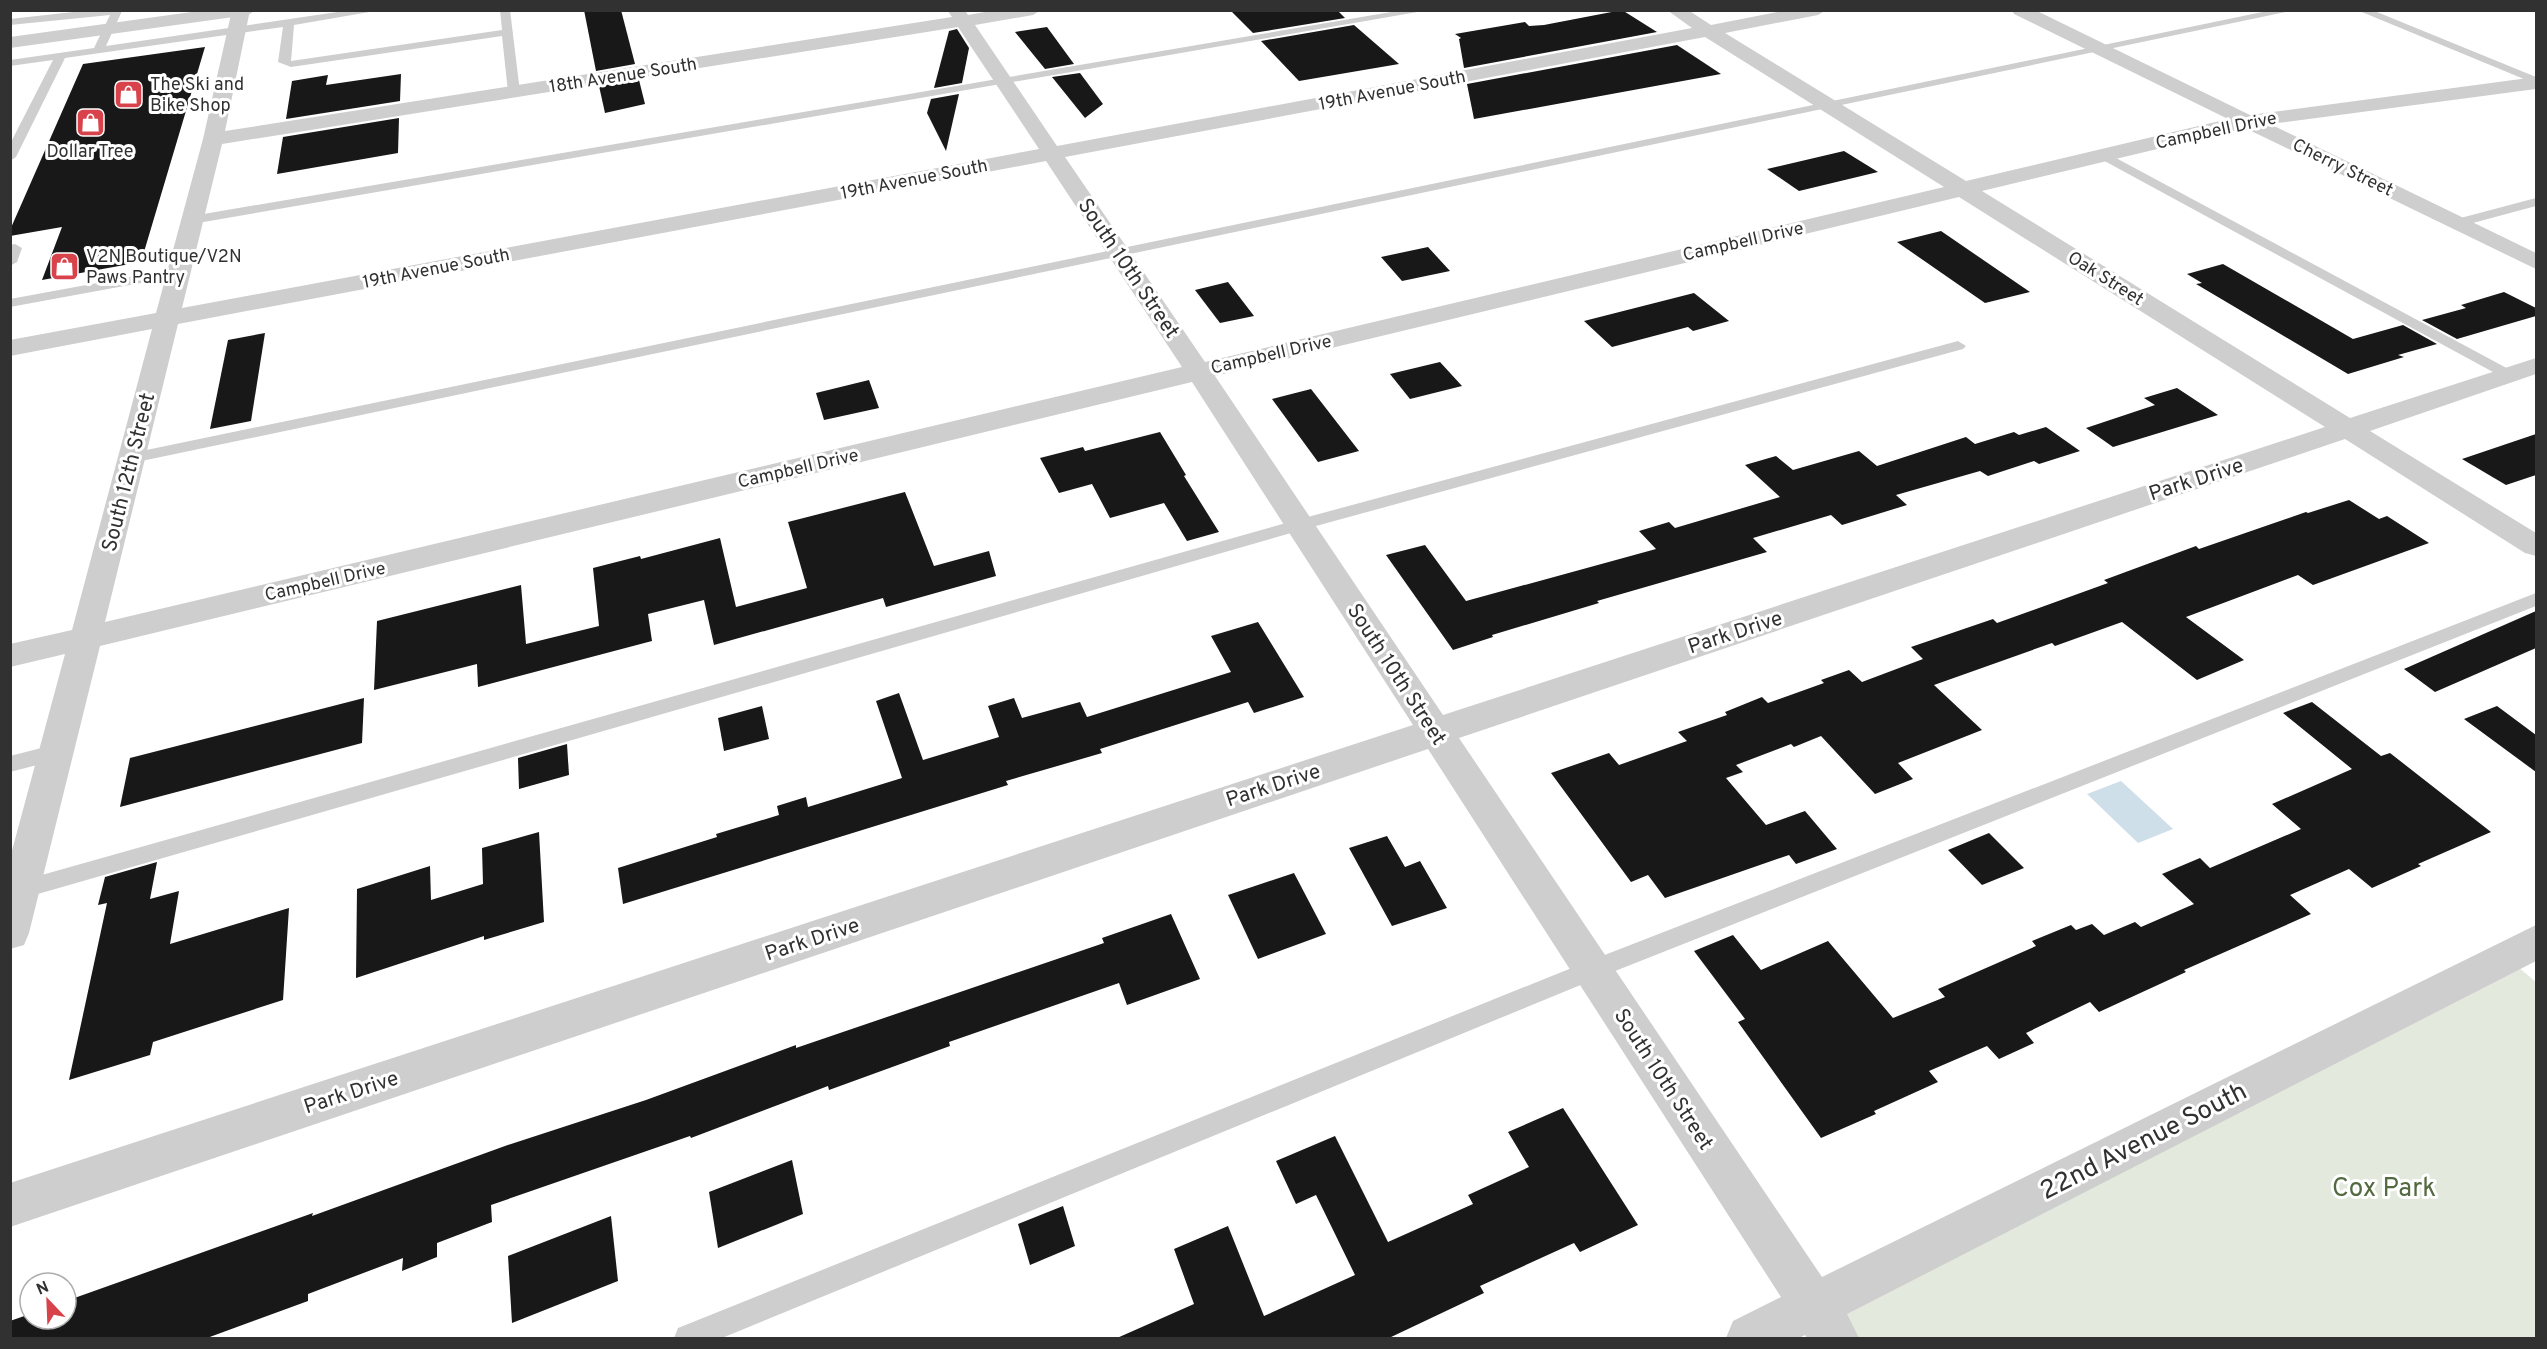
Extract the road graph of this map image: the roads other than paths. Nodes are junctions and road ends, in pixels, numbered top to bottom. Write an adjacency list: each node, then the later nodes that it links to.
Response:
1 (13, 10): 11 (lane)
2 (376, 10): 15 (lane)
3 (505, 10): 18 (lane)
4 (1033, 10): 13 (street, 18th Avenue South)
5 (1424, 10): 24 (lane)
6 (1675, 10): 17 (street, Oak Street)
7 (1818, 10): 17 (street, 19th Avenue South)
8 (2020, 10): 20 (street, Cherry Street)
9 (2290, 10): 20 (lane)
10 (2362, 10): 25 (lane)
11 (10, 15)
12 (241, 16): 15 (lane); 16 (street); 21 (lane); 29 (street, South 12th Street)
13 (960, 16): 24 (street, South 10th Street); 26 (street, 18th Avenue South)
14 (10, 22): 16 (lane)
15 (290, 22): 18 (lane)
16 (108, 30): 19 (street); 21 (lane)
17 (1708, 31): 27 (street, Oak Street); 30 (street, 19th Avenue South)
18 (507, 32): 26 (lane)
19 (10, 43)
20 (2100, 50): 27 (lane); 28 (street, Cherry Street)
21 (98, 51): 22 (lane)
22 (61, 56): 23 (lane); 32 (lane)
23 (10, 63)
24 (1004, 82): 30 (street, South 10th Street); 35 (lane)
25 (2536, 82): 28 (street, Campbell Drive)
26 (514, 92): 29 (street, 18th Avenue South)
27 (1828, 105): 33 (street, Oak Street); 38 (lane)
28 (2247, 121): 31 (street, Campbell Drive); 36 (street, Cherry Street)
29 (213, 140): 35 (street, South 12th Street)
30 (1052, 154): 38 (street, South 10th Street); 43 (street, 19th Avenue South)
31 (2103, 155): 33 (street, Campbell Drive); 47 (lane)
32 (10, 157)
33 (1962, 189): 46 (street, Campbell Drive); 48 (street, Oak Street)
34 (2536, 202): 36 (lane)
35 (192, 220): 41 (street, South 12th Street)
36 (2458, 224): 40 (street, Cherry Street)
37 (10, 249): 39 (lane)
38 (1118, 252): 46 (street, South 10th Street); 49 (lane)
39 (10, 262)
40 (2536, 262)
41 (178, 272): 42 (lane); 43 (street, South 12th Street)
42 (10, 303)
43 (166, 319): 45 (street, 19th Avenue South); 49 (street, South 12th Street)
44 (1958, 346): 50 (lane)
45 (10, 348)
46 (1199, 371): 50 (street, South 10th Street); 53 (street, Campbell Drive)
47 (2523, 371): 48 (street, Park Drive)
48 (2348, 429): 51 (street, Oak Street); 55 (street, Park Drive)
49 (132, 458): 53 (street, South 12th Street)
50 (1299, 525): 55 (street, South 10th Street); 58 (lane)
51 (2536, 546)
52 (2536, 599): 61 (lane)
53 (87, 638): 54 (street, Campbell Drive); 56 (street, South 12th Street)
54 (10, 656)
55 (1435, 732): 61 (street, South 10th Street); 62 (street, Park Drive)
56 (57, 752): 57 (lane); 58 (street, South 12th Street)
57 (10, 764)
58 (16, 891): 59 (street, South 12th Street)
59 (10, 933)
60 (2536, 942): 63 (street, 22nd Avenue South)
61 (1592, 970): 63 (street, South 10th Street); 64 (lane)
62 (10, 1205)
63 (1825, 1322): 65 (street, 22nd Avenue South)
64 (688, 1338)
65 (1750, 1338)

